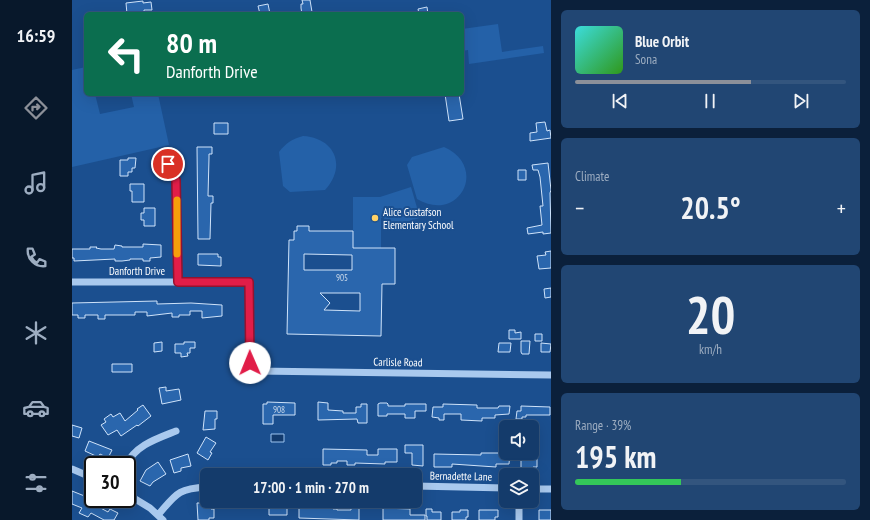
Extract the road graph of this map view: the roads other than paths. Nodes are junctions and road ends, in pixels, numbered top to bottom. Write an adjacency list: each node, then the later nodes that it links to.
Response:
1 (168, 164): 3 (street)
2 (72, 282): 3 (street, Danforth Drive)
3 (178, 282): 4 (street, Danforth Drive)
4 (250, 363): 5 (street, Carlisle Road)
5 (551, 375)
6 (176, 431): 7 (street)
7 (133, 456)
8 (72, 469): 9 (street)
9 (84, 474)
10 (422, 486): 12 (street, Bernadette Lane)
11 (200, 487): 17 (street)
12 (499, 488)
13 (539, 489): 14 (street)
14 (551, 489)
15 (136, 499): 17 (street)
16 (519, 508): 18 (street)
17 (161, 517)
18 (519, 520)

